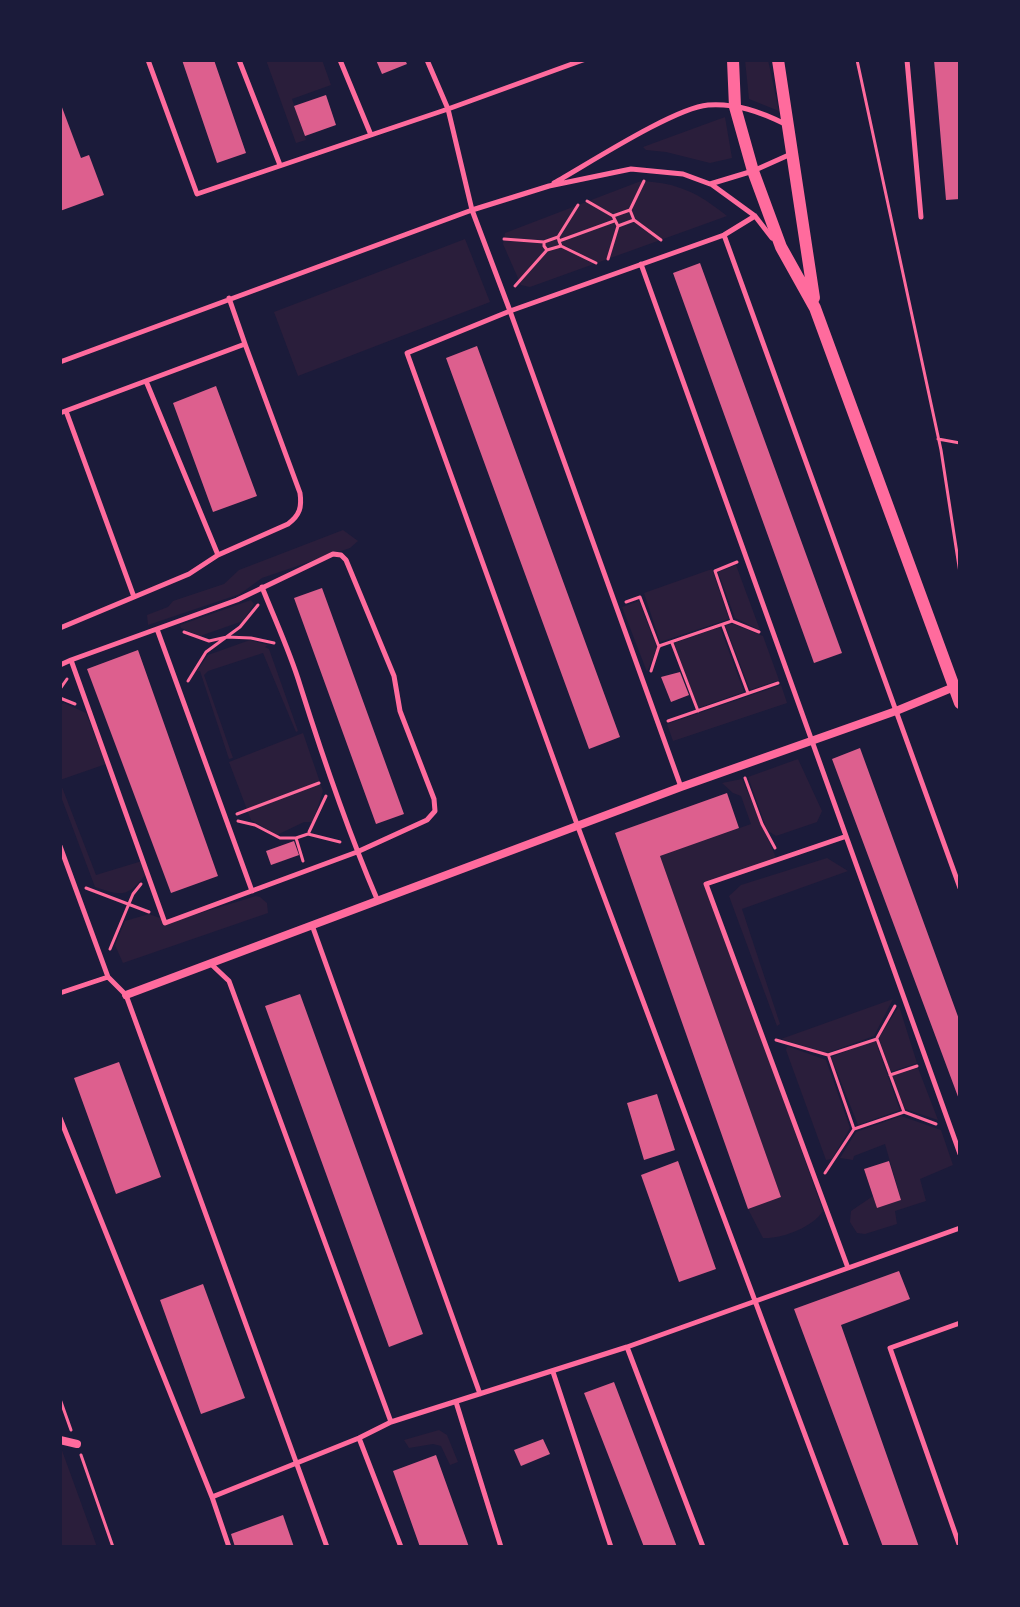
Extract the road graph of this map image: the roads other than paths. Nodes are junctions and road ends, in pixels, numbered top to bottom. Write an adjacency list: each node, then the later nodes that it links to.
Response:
1 (148, 60): 14 (lane)
2 (239, 60): 14 (lane)
3 (340, 60): 12 (lane)
4 (427, 60): 10 (lane)
5 (583, 60): 10 (lane)
6 (733, 60): 9 (street)
7 (778, 60): 11 (street)
8 (907, 60): 20 (lane)
9 (735, 107): 11 (lane); 15 (street); 17 (lane)
10 (448, 109): 12 (lane); 18 (lane)
11 (790, 127): 13 (street)
12 (371, 135): 14 (lane)
13 (792, 154): 15 (lane); 25 (street)
14 (280, 165)
15 (753, 171): 16 (lane); 22 (street)
16 (710, 184): 17 (lane); 19 (lane)
17 (549, 186): 18 (lane)
18 (472, 210): 24 (lane); 26 (lane)
19 (755, 216): 21 (lane); 22 (lane)
20 (921, 217)
21 (724, 235): 23 (lane); 40 (lane)
22 (781, 247): 25 (street)
23 (641, 264): 26 (lane); 41 (lane)
24 (229, 298): 27 (lane); 28 (lane)
25 (815, 308): 38 (street)
26 (510, 311): 42 (lane); 43 (lane)
27 (245, 344): 29 (lane); 31 (lane)
28 (60, 362)
29 (146, 381): 30 (lane); 31 (lane)
30 (63, 412): 33 (lane)
31 (218, 555): 33 (lane)
32 (262, 587): 35 (lane); 46 (lane); 46 (lane)
33 (134, 597): 34 (lane)
34 (60, 628)
35 (157, 629): 36 (lane); 48 (lane)
36 (71, 660): 37 (lane); 48 (lane)
37 (60, 665)
38 (954, 687): 39 (street); 40 (street)
39 (960, 703)
40 (896, 711): 41 (street); 47 (lane)
41 (811, 740): 42 (street); 44 (lane)
42 (681, 787): 43 (street)
43 (578, 827): 49 (street); 59 (lane)
44 (844, 837): 56 (lane); 58 (lane)
45 (60, 846): 52 (lane)
46 (357, 852): 48 (lane); 49 (lane)
47 (960, 888)
48 (252, 891)
49 (377, 899): 50 (street)
50 (312, 925): 51 (street); 63 (lane)
51 (210, 963): 54 (street); 65 (lane)
52 (108, 977): 53 (lane); 54 (lane)
53 (60, 993)
54 (126, 995): 69 (lane)
55 (60, 1118): 70 (lane)
56 (960, 1154)
57 (960, 1228): 58 (lane)
58 (848, 1268): 59 (lane)
59 (756, 1301): 61 (lane); 77 (lane)
60 (960, 1323): 78 (lane)
61 (627, 1347): 62 (lane); 76 (lane)
62 (553, 1372): 63 (lane); 75 (lane)
63 (480, 1394): 64 (lane)
64 (456, 1402): 65 (lane); 74 (lane)
65 (391, 1422): 66 (lane)
66 (359, 1438): 69 (lane); 73 (lane)
67 (60, 1440): 68 (street)
68 (77, 1444)
69 (297, 1461): 70 (lane); 72 (lane)
70 (212, 1497): 71 (lane)
71 (229, 1547)
72 (327, 1547)
73 (401, 1547)
74 (501, 1547)
75 (611, 1547)
76 (703, 1547)
77 (847, 1547)
78 (960, 1547)

